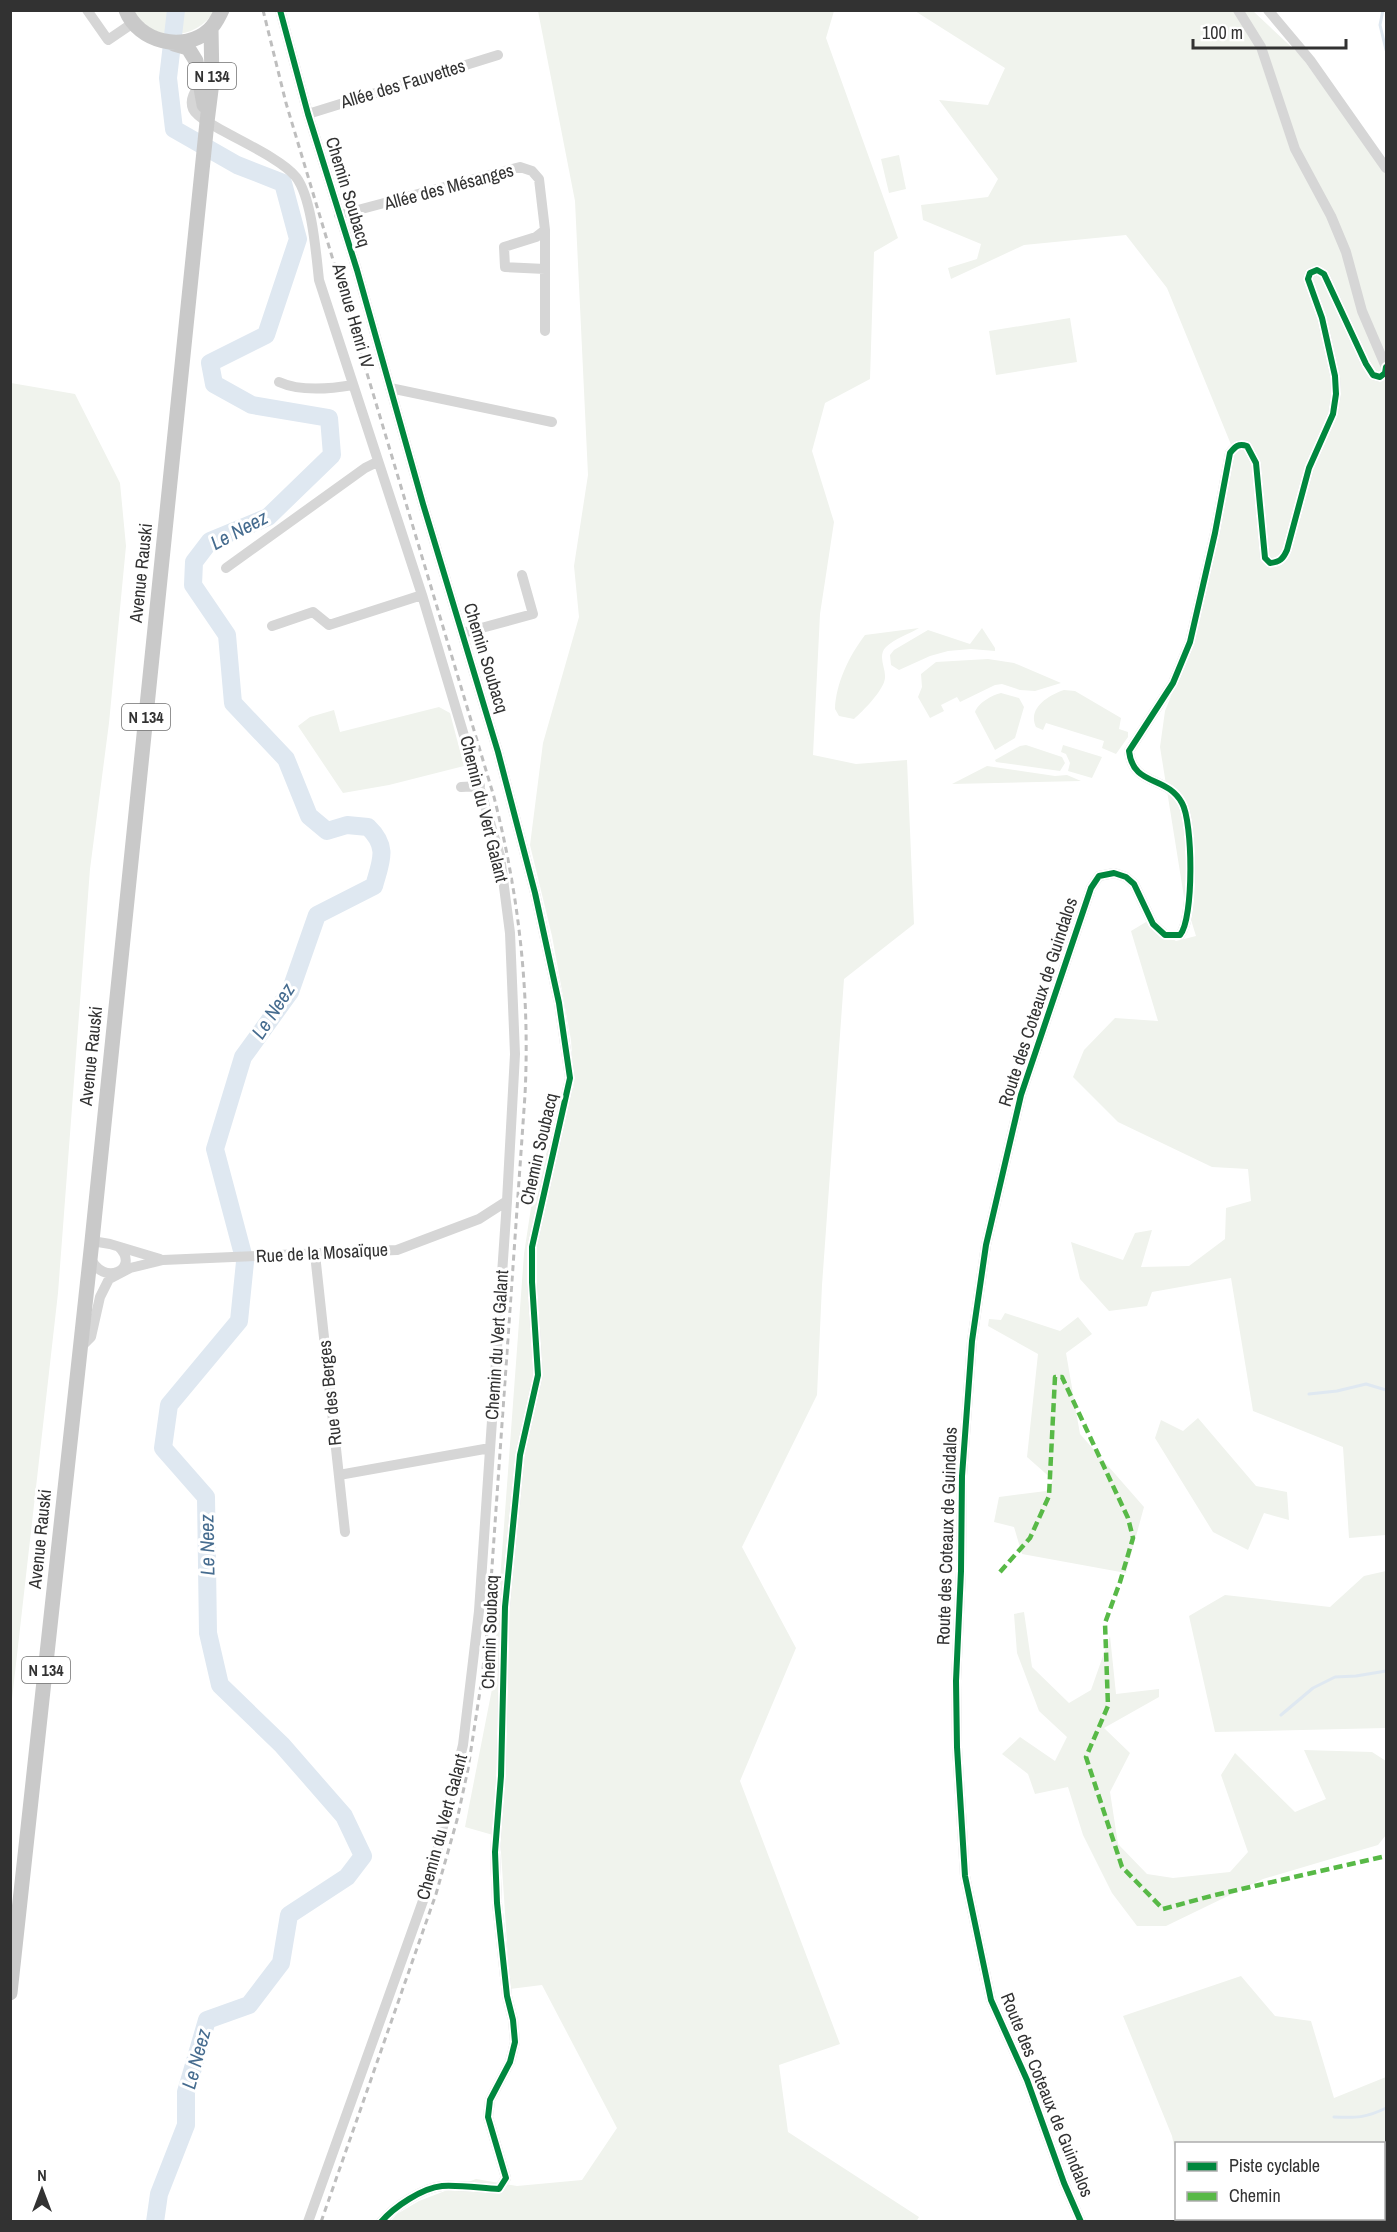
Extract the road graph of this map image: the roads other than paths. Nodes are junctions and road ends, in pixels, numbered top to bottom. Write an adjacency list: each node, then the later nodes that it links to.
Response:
1 (87, 10): 6 (street)
2 (222, 10): 7 (main road)
3 (280, 10): 10 (street, Chemin Soubacq)
4 (1238, 10): 17 (street, Route des Coteaux de Guindalos)
5 (1268, 10): 12 (street)
6 (129, 17): 8 (main road)
7 (207, 32): 8 (main road); 11 (main road, Avenue Rauski / N 134)
8 (168, 42): 11 (main road, Avenue Rauski / N 134)
9 (498, 55): 10 (street, Allée des Fauvettes)
10 (308, 114): 13 (street, Chemin Soubacq)
11 (206, 128): 19 (street, Avenue Henri IV); 31 (main road, Avenue Rauski / N 134)
12 (1386, 168)
13 (339, 215): 14 (street, Allée des Mésanges); 20 (street, Chemin Soubacq)
14 (545, 230): 15 (street, Allée des Mésanges); 15 (street)
15 (545, 269): 16 (street, Allée des Mésanges)
16 (545, 331)
17 (1386, 367): 45 (street, Route des Coteaux de Guindalos)
18 (279, 382): 19 (street)
19 (353, 385): 22 (street, Avenue Henri IV)
20 (390, 388): 21 (street); 27 (street, Chemin Soubacq)
21 (552, 422)
22 (378, 462): 23 (street); 25 (street, Chemin du Vert Galant)
23 (226, 568)
24 (522, 575): 27 (street)
25 (422, 595): 26 (street); 28 (street, Chemin du Vert Galant)
26 (272, 626)
27 (463, 633): 44 (street, Chemin Soubacq)
28 (480, 786): 29 (street); 30 (street, Chemin du Vert Galant)
29 (461, 787)
30 (507, 1201): 33 (street, Rue de la Mosaïque); 38 (street, Chemin du Vert Galant)
31 (92, 1241): 32 (street, Rue de la Mosaïque); 34 (main road, Avenue Rauski / N 134)
32 (119, 1247): 35 (street, Rue de la Mosaïque); 36 (street)
33 (315, 1254): 35 (street, Rue de la Mosaïque); 39 (street, Rue des Berges)
34 (90, 1257): 36 (street); 37 (main road, Avenue Rauski / N 134)
35 (163, 1260): 36 (street, Rue de la Mosaïque)
36 (116, 1274): 37 (street)
37 (81, 1347): 41 (main road, Avenue Rauski / N 134)
38 (490, 1448): 39 (street); 43 (street, Chemin du Vert Galant)
39 (339, 1475): 40 (street, Rue des Berges)
40 (345, 1532)
41 (15, 1916): 42 (main road, Avenue Rauski / N 134)
42 (10, 1993)
43 (308, 2222)
44 (381, 2222)
45 (1081, 2222)

